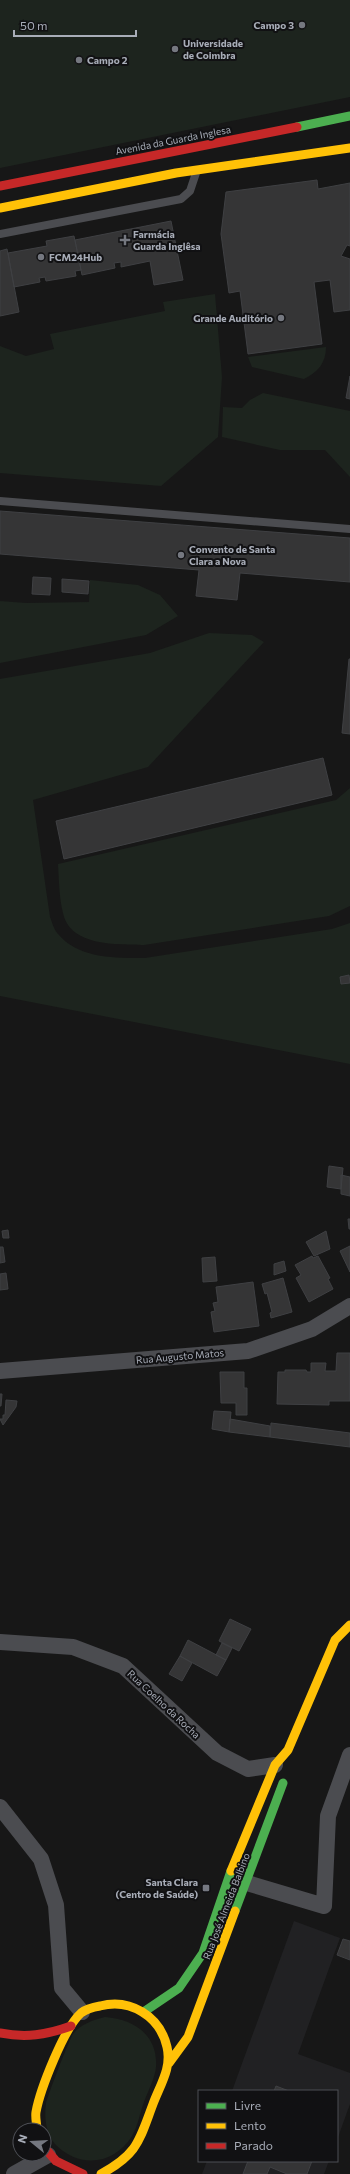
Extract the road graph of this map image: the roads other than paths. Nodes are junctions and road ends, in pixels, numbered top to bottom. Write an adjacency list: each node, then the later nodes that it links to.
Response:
1 (350, 116): 4 (street, Avenida da Guarda Inglesa)
2 (350, 148): 3 (street)
3 (198, 170): 5 (street); 6 (lane)
4 (0, 186)
5 (0, 208)
6 (0, 234)
7 (0, 501): 8 (lane)
8 (350, 529)
9 (350, 1306): 10 (street, Rua Augusto Matos)
10 (0, 1371)
11 (350, 1626): 14 (street, Rua José Almeida Balbino)
12 (0, 1642): 14 (street, Rua Coelho da Rocha)
13 (350, 1754): 16 (street)
14 (283, 1766): 16 (street, Rua José Almeida Balbino); 17 (street, Rua José Almeida Balbino)
15 (0, 1807): 18 (street)
16 (246, 1883): 17 (street); 26 (street, Rua José Almeida Balbino)
17 (225, 1885): 19 (street, Rua José Almeida Balbino)
18 (82, 2012): 19 (street); 20 (street)
19 (145, 2012): 26 (street)
20 (71, 2026): 22 (street); 25 (street)
21 (0, 2033): 22 (street)
22 (22, 2038): 23 (street)
23 (33, 2046)
24 (44, 2054): 25 (street)
25 (55, 2061): 27 (street)
26 (168, 2063): 32 (street)
27 (37, 2122)
28 (52, 2157): 31 (street)
29 (31, 2162): 30 (street)
30 (14, 2174)
31 (83, 2174)
32 (101, 2174)

